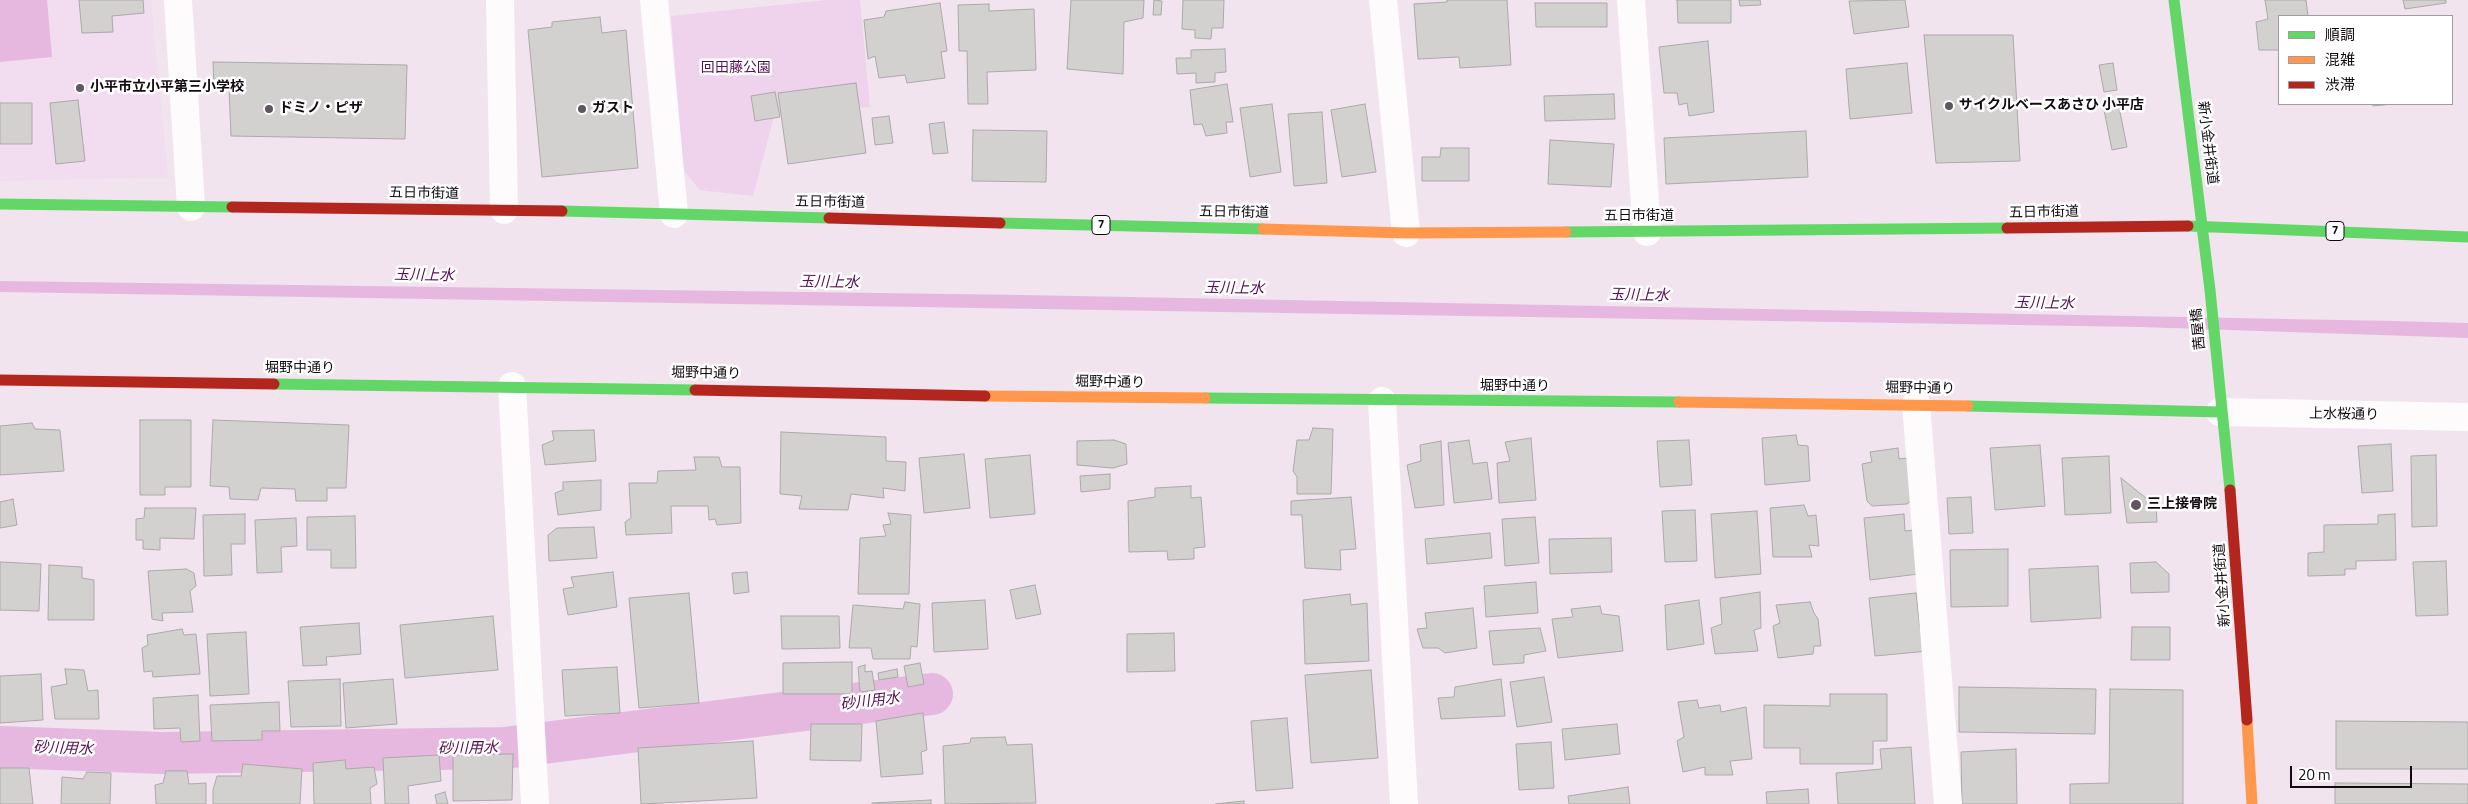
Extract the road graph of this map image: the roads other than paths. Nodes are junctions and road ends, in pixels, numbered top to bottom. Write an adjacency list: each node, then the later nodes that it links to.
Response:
1 (178, 0): 8 (street)
2 (500, 0): 9 (street)
3 (654, 0): 10 (street)
4 (1383, 0): 13 (street)
5 (1631, 0): 12 (street)
6 (2174, 0): 11 (main road, 新小金井街道)
7 (0, 204): 8 (main road, 五日市街道 / 7)
8 (191, 207): 9 (main road, 五日市街道 / 7)
9 (504, 210): 10 (main road, 五日市街道 / 7)
10 (674, 214): 13 (main road, 五日市街道 / 7)
11 (2202, 226): 12 (main road, 五日市街道 / 7); 14 (main road, 五日市街道 / 7); 15 (main road, 新小金井街道)
12 (1647, 232): 13 (main road, 五日市街道 / 7)
13 (1406, 233)
14 (2468, 237)
15 (2210, 290): 16 (main road, 茜屋橋)
16 (2217, 364): 21 (main road, 新小金井街道)
17 (0, 380): 18 (main road, 堀野中通り)
18 (512, 386): 19 (main road, 堀野中通り); 23 (street)
19 (1382, 401): 20 (main road, 堀野中通り); 24 (street)
20 (1916, 404): 21 (main road, 堀野中通り); 25 (street)
21 (2220, 412): 22 (street, 上水桜通り); 26 (main road, 新小金井街道)
22 (2468, 417)
23 (535, 804)
24 (1404, 804)
25 (1948, 804)
26 (2252, 804)

